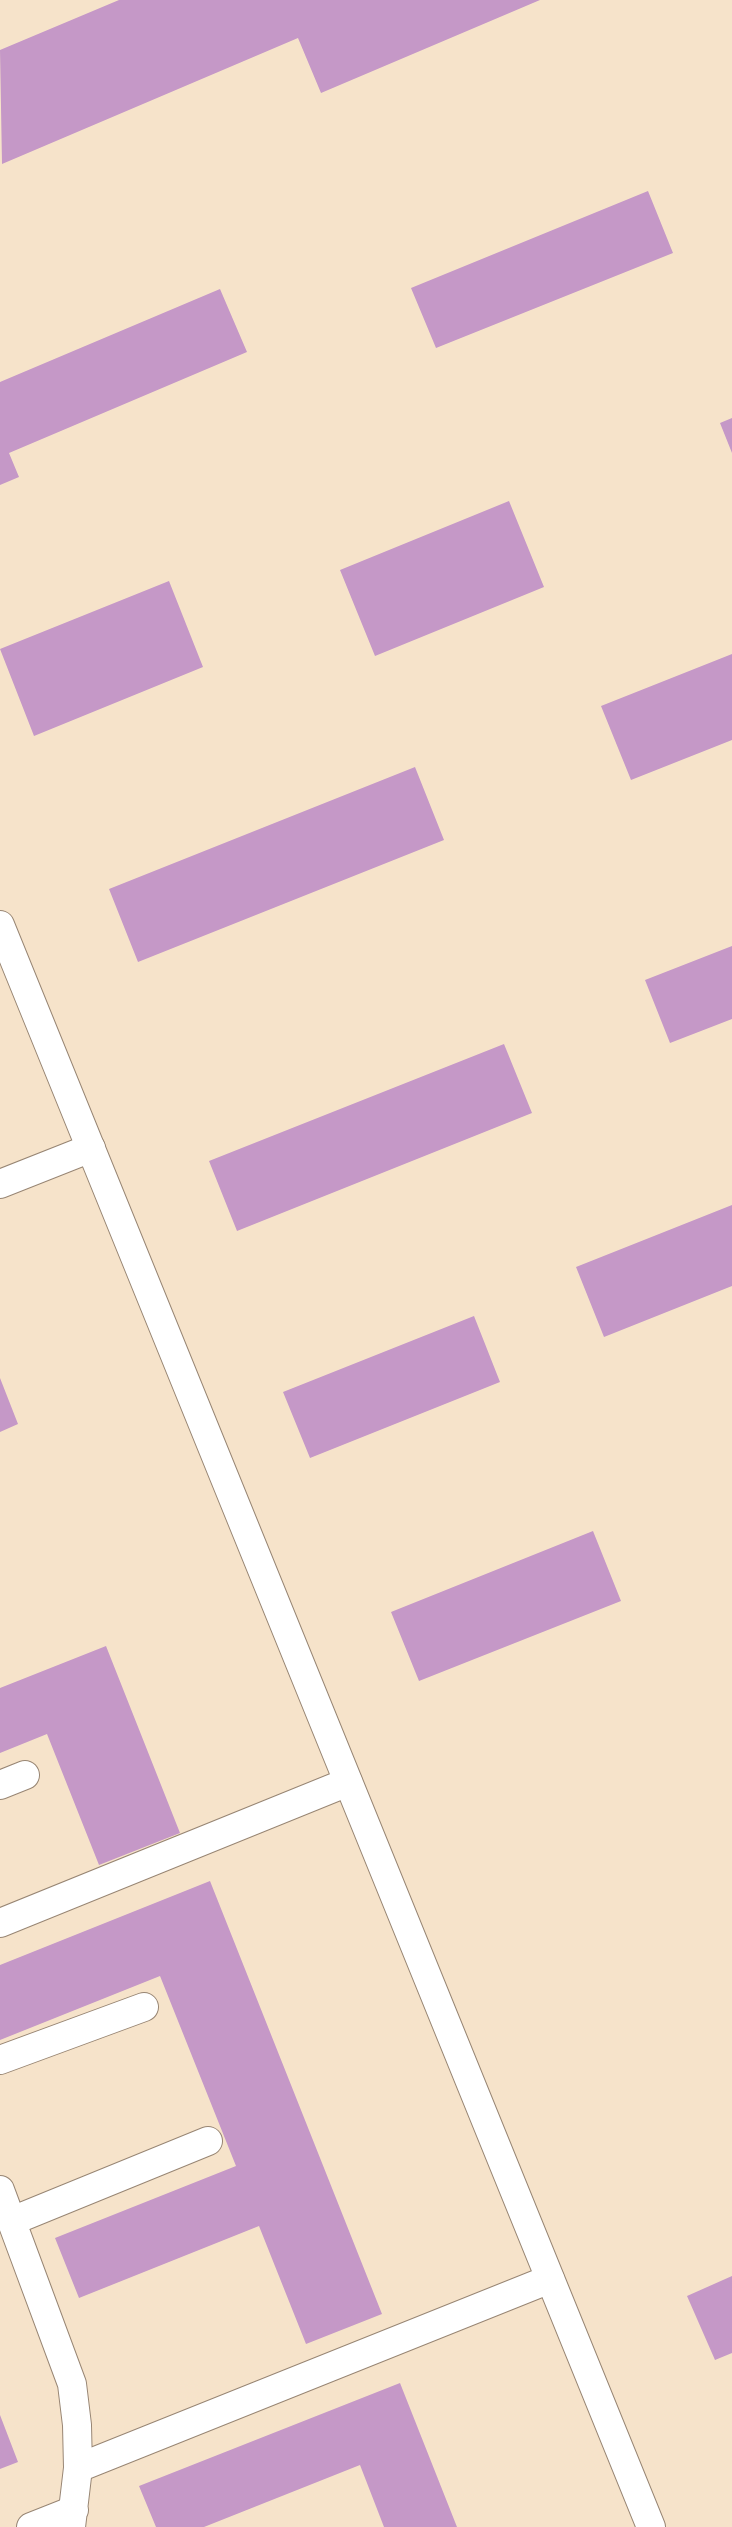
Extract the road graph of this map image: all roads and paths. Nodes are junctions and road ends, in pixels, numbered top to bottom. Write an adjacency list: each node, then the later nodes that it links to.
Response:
1 (0, 926): 2 (street)
2 (91, 1148): 3 (street); 5 (street)
3 (0, 1184)
4 (25, 1774): 6 (street)
5 (348, 1782): 7 (street); 13 (street)
6 (0, 1785)
7 (0, 1923)
8 (144, 2008): 9 (street)
9 (0, 2060)
10 (208, 2141): 12 (street)
11 (0, 2190): 12 (street)
12 (12, 2221): 14 (street)
13 (550, 2279): 14 (street); 17 (street)
14 (78, 2468): 15 (street)
15 (73, 2518): 16 (street)
16 (31, 2527)
17 (651, 2527)

